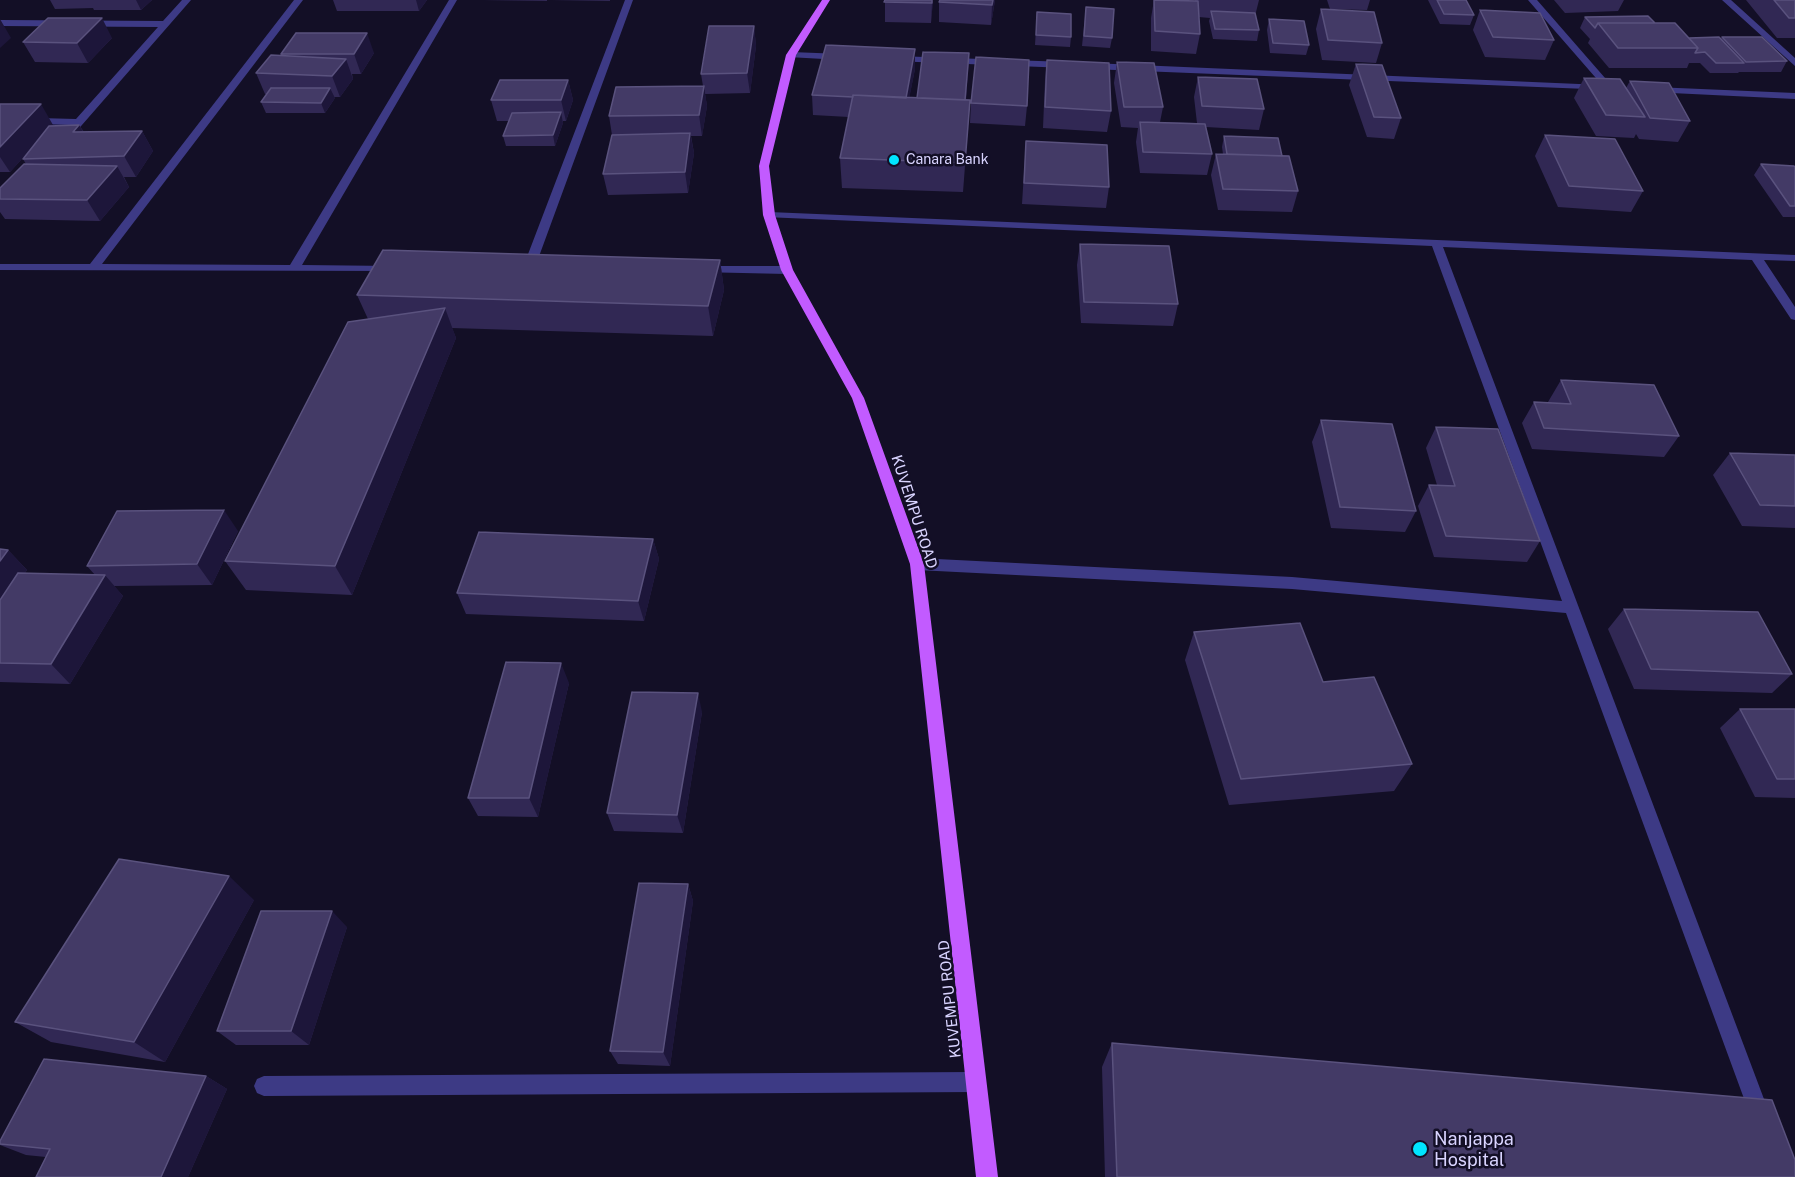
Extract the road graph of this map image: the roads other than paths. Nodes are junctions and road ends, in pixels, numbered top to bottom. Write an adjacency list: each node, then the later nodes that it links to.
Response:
1 (187, 0): 9 (street)
2 (299, 0): 28 (street)
3 (453, 0): 29 (street)
4 (629, 0): 31 (street)
5 (826, 0): 10 (main road, KUVEMPU ROAD)
6 (1532, 0): 16 (street)
7 (1726, 0): 13 (street)
8 (0, 23): 9 (street)
9 (166, 24): 21 (street)
10 (791, 55): 11 (street); 23 (main road, KUVEMPU ROAD)
11 (849, 57)
12 (884, 58): 14 (street)
13 (1795, 63)
14 (1072, 65)
15 (1084, 66): 16 (street)
16 (1609, 88): 17 (street)
17 (1621, 89)
18 (1644, 90): 19 (street)
19 (1795, 96)
20 (0, 120): 21 (street)
21 (79, 122): 22 (street)
22 (55, 149)
23 (769, 215): 24 (street); 33 (main road, KUVEMPU ROAD)
24 (1436, 243): 25 (street); 36 (street)
25 (1755, 256): 26 (street); 34 (street)
26 (1795, 258)
27 (0, 267): 28 (street)
28 (94, 267): 29 (street)
29 (294, 268): 30 (street)
30 (411, 269)
31 (528, 270)
32 (693, 270): 33 (street)
33 (787, 270): 35 (main road, KUVEMPU ROAD)
34 (1795, 316)
35 (917, 564): 36 (street); 37 (main road, KUVEMPU ROAD)
36 (1572, 608): 39 (street)
37 (976, 1082): 38 (street); 40 (main road, KUVEMPU ROAD)
38 (264, 1086)
39 (1766, 1132)
40 (987, 1177)

